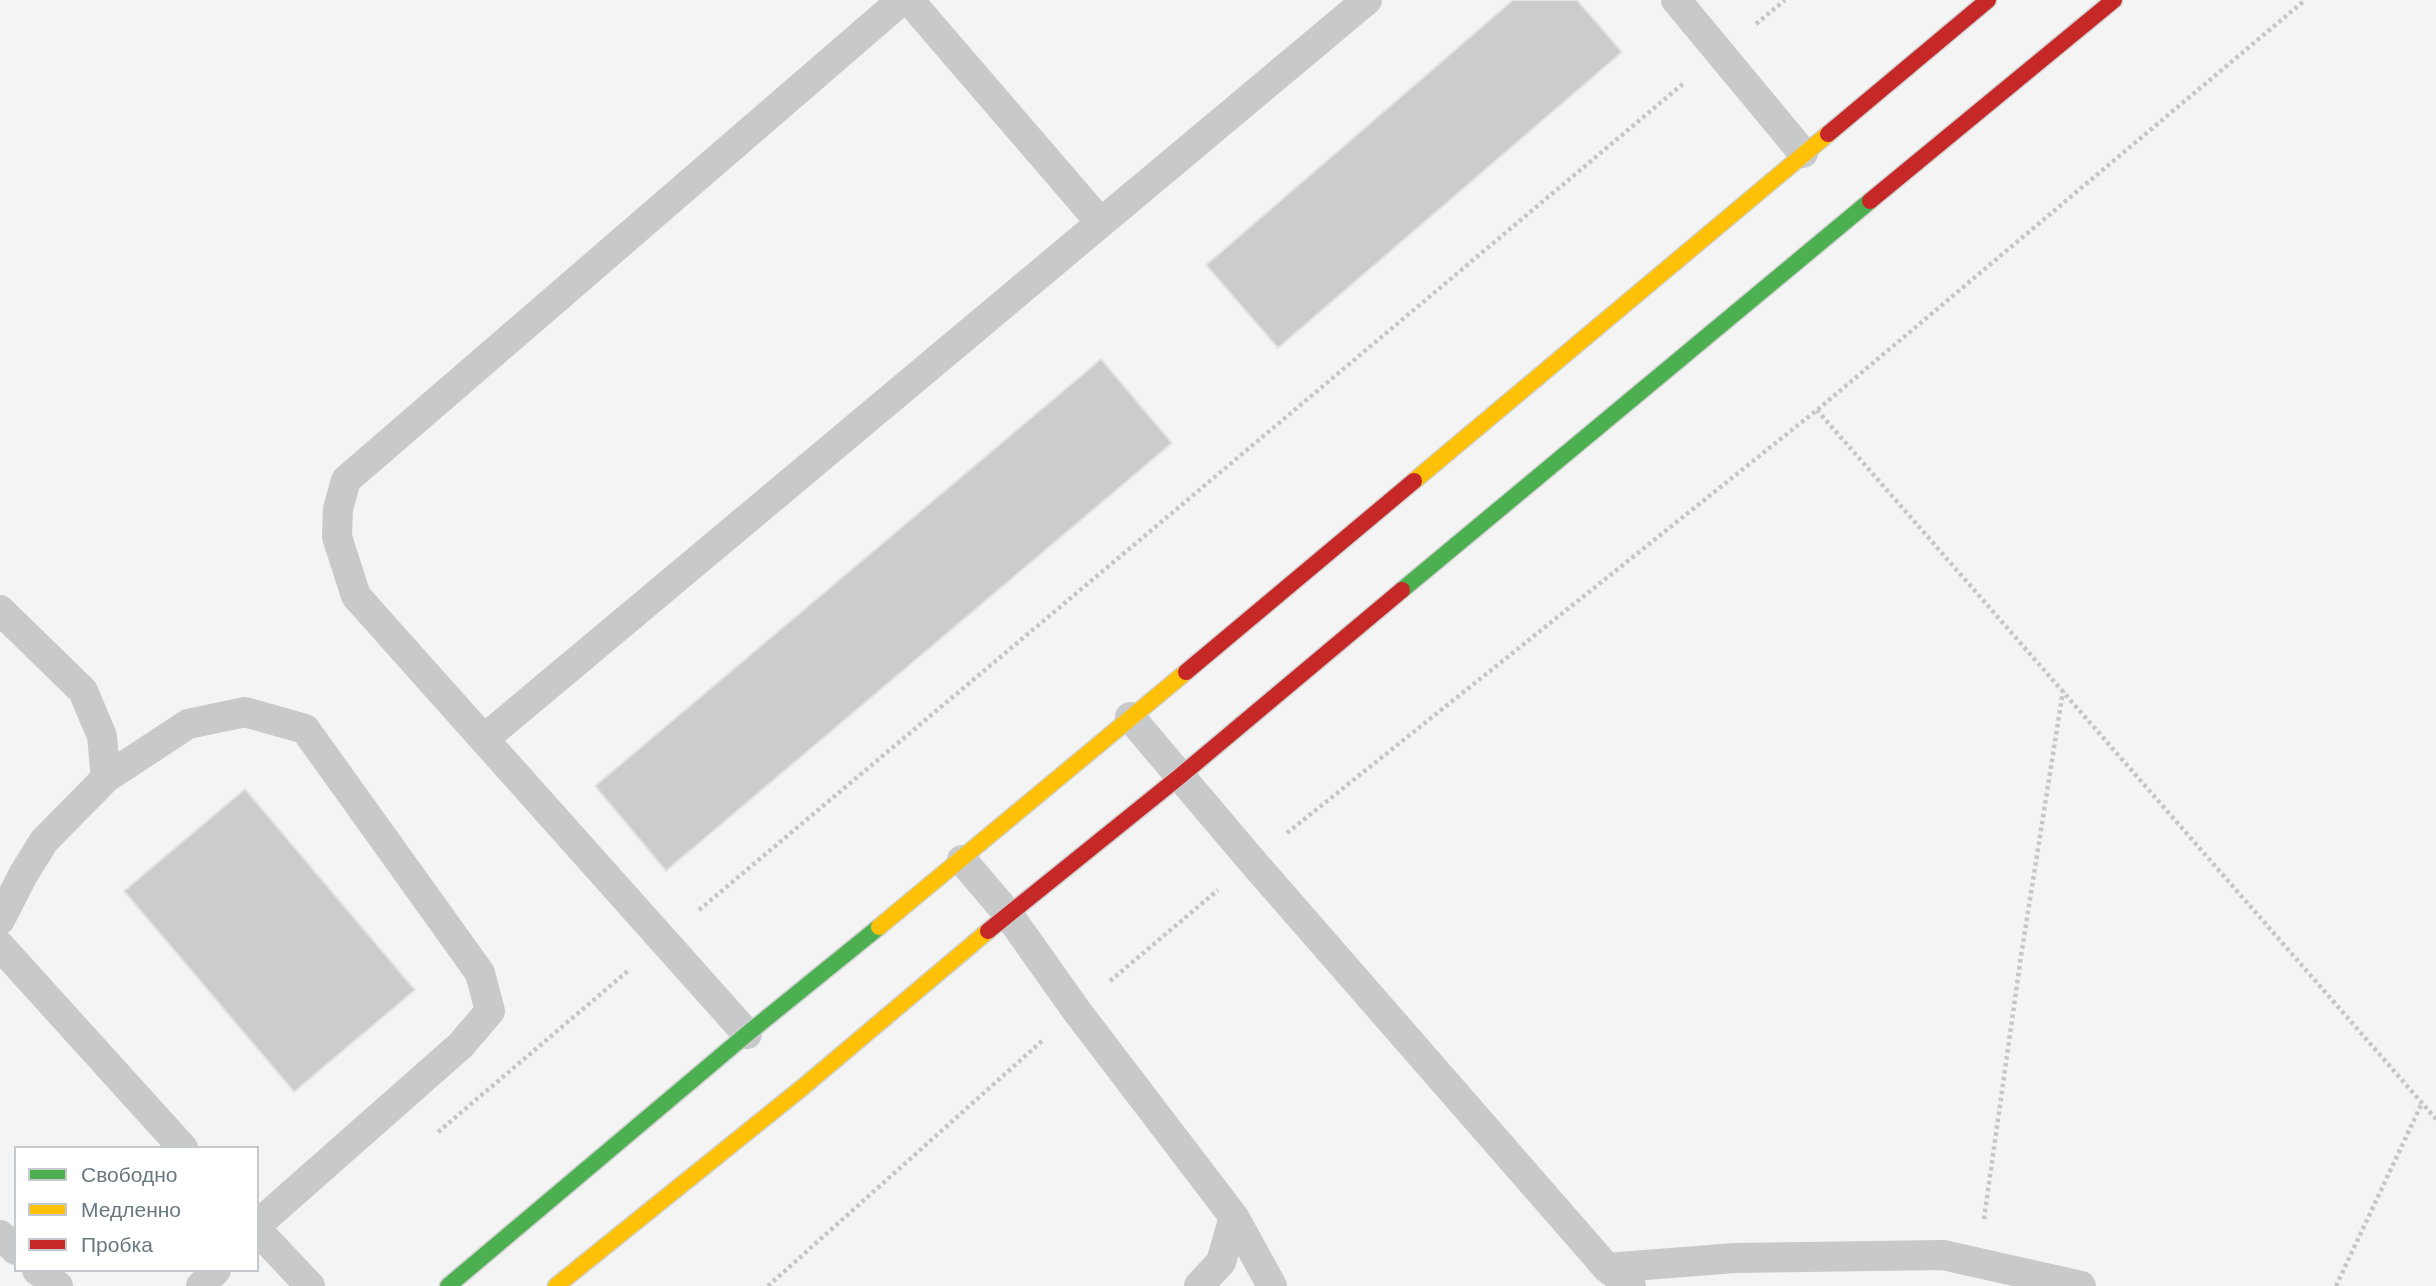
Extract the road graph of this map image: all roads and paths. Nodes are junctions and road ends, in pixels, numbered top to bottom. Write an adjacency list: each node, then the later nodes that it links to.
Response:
1 (902, 0): 16 (lane)
2 (909, 0): 11 (lane)
3 (1367, 0): 11 (lane)
4 (1676, 0): 9 (lane)
5 (1785, 0): 9 (path)
6 (1988, 0): 10 (street)
7 (2114, 0): 17 (street)
8 (2305, 0): 12 (path)
9 (1720, 53): 10 (lane); 23 (path)
10 (1803, 153): 15 (street)
11 (1101, 223): 16 (lane)
12 (1817, 410): 14 (path); 20 (path)
13 (0, 610): 18 (lane)
14 (2063, 691): 27 (path); 36 (path)
15 (1130, 717): 17 (lane); 19 (street)
16 (484, 739): 23 (lane)
17 (1179, 777): 20 (lane); 21 (street)
18 (106, 778): 22 (lane); 32 (lane)
19 (962, 860): 21 (lane); 26 (street)
20 (1252, 862): 25 (path); 37 (lane)
21 (1008, 914): 25 (lane); 44 (street)
22 (0, 920)
23 (664, 940): 26 (lane); 29 (path)
24 (0, 946): 30 (lane)
25 (1076, 1010): 31 (lane); 45 (path)
26 (747, 1034): 43 (street)
27 (2422, 1102): 28 (path); 50 (path)
28 (2436, 1119)
29 (434, 1135)
30 (181, 1146)
31 (1234, 1217): 46 (lane); 47 (lane)
32 (259, 1226)
33 (259, 1230): 42 (lane)
34 (0, 1235): 35 (lane)
35 (14, 1248)
36 (1978, 1263): 37 (lane); 49 (lane)
37 (1607, 1268): 48 (lane)
38 (40, 1272): 40 (lane)
39 (214, 1272): 41 (lane)
40 (58, 1286)
41 (201, 1286)
42 (310, 1286)
43 (448, 1286)
44 (556, 1286)
45 (768, 1286)
46 (1199, 1286)
47 (1272, 1286)
48 (1631, 1286)
49 (2081, 1286)
50 (2336, 1286)

